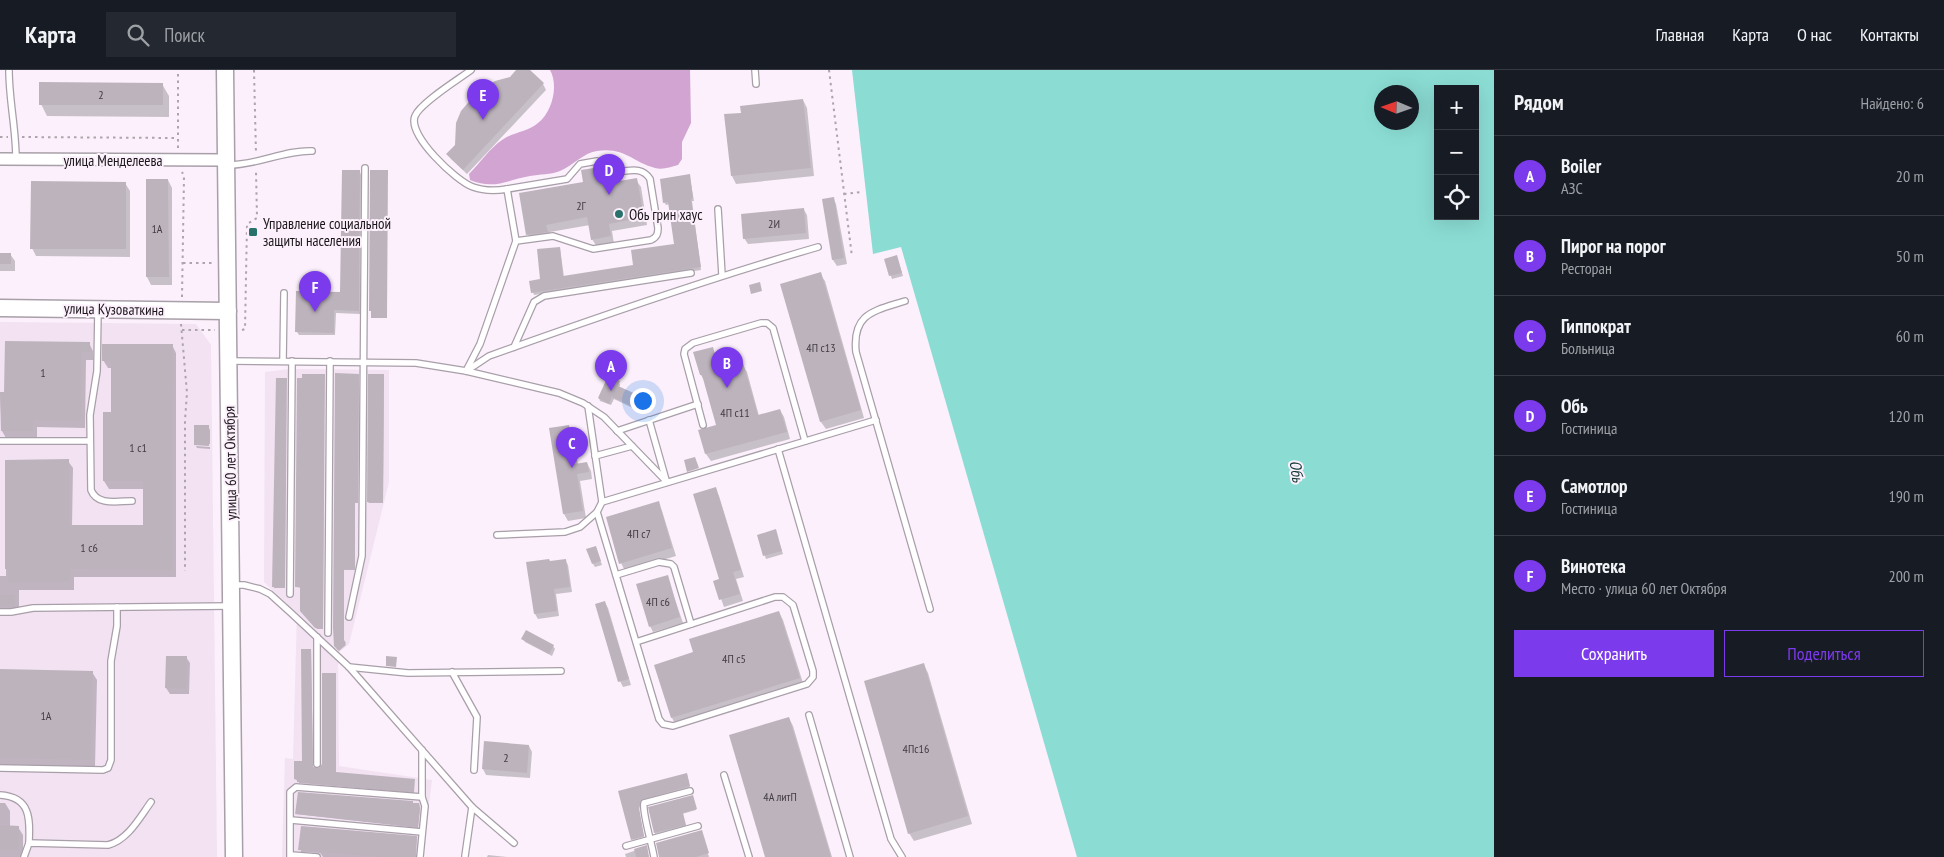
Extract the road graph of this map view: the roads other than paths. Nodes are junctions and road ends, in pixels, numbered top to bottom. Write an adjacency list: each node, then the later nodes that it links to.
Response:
1 (9, 70): 8 (lane)
2 (225, 70): 9 (main road, улица 60 лет Октября)
3 (471, 70): 11 (lane)
4 (755, 70): 5 (lane)
5 (756, 84)
6 (312, 152): 9 (lane)
7 (0, 159): 8 (street, улица Менделеева)
8 (16, 159): 9 (street, улица Менделеева)
9 (226, 162): 23 (main road, улица 60 лет Октября)
10 (364, 168): 29 (lane)
11 (507, 189): 13 (lane); 13 (lane)
12 (718, 209): 17 (lane)
13 (516, 241): 30 (lane)
14 (818, 247): 17 (lane)
15 (692, 273): 16 (lane)
16 (679, 275): 18 (lane); 24 (lane)
17 (722, 275): 18 (lane)
18 (682, 288): 24 (lane)
19 (284, 293): 26 (lane)
20 (906, 301): 34 (lane)
21 (0, 308): 22 (main road, улица Кузоваткина)
22 (98, 309): 23 (main road, улица Кузоваткина); 38 (lane)
23 (228, 311): 25 (main road, улица 60 лет Октября)
24 (514, 347): 30 (lane)
25 (229, 361): 26 (lane); 49 (main road, улица 60 лет Октября)
26 (283, 361): 27 (lane)
27 (292, 361): 28 (lane); 50 (lane)
28 (330, 361): 29 (lane); 57 (lane)
29 (364, 361): 30 (lane); 55 (lane)
30 (466, 371): 32 (lane)
31 (698, 404): 33 (lane); 35 (lane); 39 (lane)
32 (588, 406): 36 (lane); 42 (lane)
33 (649, 420): 36 (lane); 43 (lane)
34 (876, 420): 39 (lane); 53 (lane)
35 (704, 425)
36 (617, 431): 40 (lane)
37 (0, 441): 38 (lane)
38 (90, 441): 44 (lane)
39 (805, 441): 41 (lane)
40 (632, 446): 42 (lane); 43 (lane)
41 (778, 449): 43 (lane); 90 (lane)
42 (595, 456): 45 (lane)
43 (667, 482): 45 (lane)
44 (132, 501)
45 (602, 502): 46 (lane)
46 (596, 512): 47 (lane); 48 (lane)
47 (496, 535)
48 (616, 576): 56 (lane); 59 (lane)
49 (232, 585): 51 (main road, улица 60 лет Октября); 58 (lane)
50 (290, 594)
51 (232, 606): 52 (lane); 84 (main road, улица 60 лет Октября)
52 (118, 607): 54 (lane); 66 (lane)
53 (930, 609)
54 (0, 612)
55 (349, 617)
56 (691, 624): 59 (lane); 59 (lane)
57 (328, 633)
58 (317, 637): 60 (lane); 65 (lane)
59 (636, 642)
60 (349, 668): 62 (lane); 64 (lane)
61 (561, 671): 62 (lane)
62 (452, 672): 67 (lane)
63 (809, 715): 89 (lane)
64 (422, 750): 71 (lane); 73 (lane)
65 (317, 764)
66 (0, 768)
67 (474, 770)
68 (724, 775): 88 (lane)
69 (690, 790): 77 (lane)
70 (0, 796): 78 (lane)
71 (422, 797): 74 (lane); 76 (lane)
72 (151, 802): 78 (lane)
73 (472, 807): 79 (lane); 82 (lane)
74 (291, 820): 76 (lane); 81 (lane)
75 (698, 826): 77 (lane)
76 (422, 832): 86 (lane)
77 (651, 839): 80 (lane); 87 (lane)
78 (29, 843): 83 (lane)
79 (514, 843)
80 (626, 846)
81 (290, 856): 85 (lane)
82 (465, 856)
83 (24, 857)
84 (234, 857)
85 (317, 857)
86 (420, 857)
87 (654, 857)
88 (749, 857)
89 (850, 857)
90 (902, 857)

